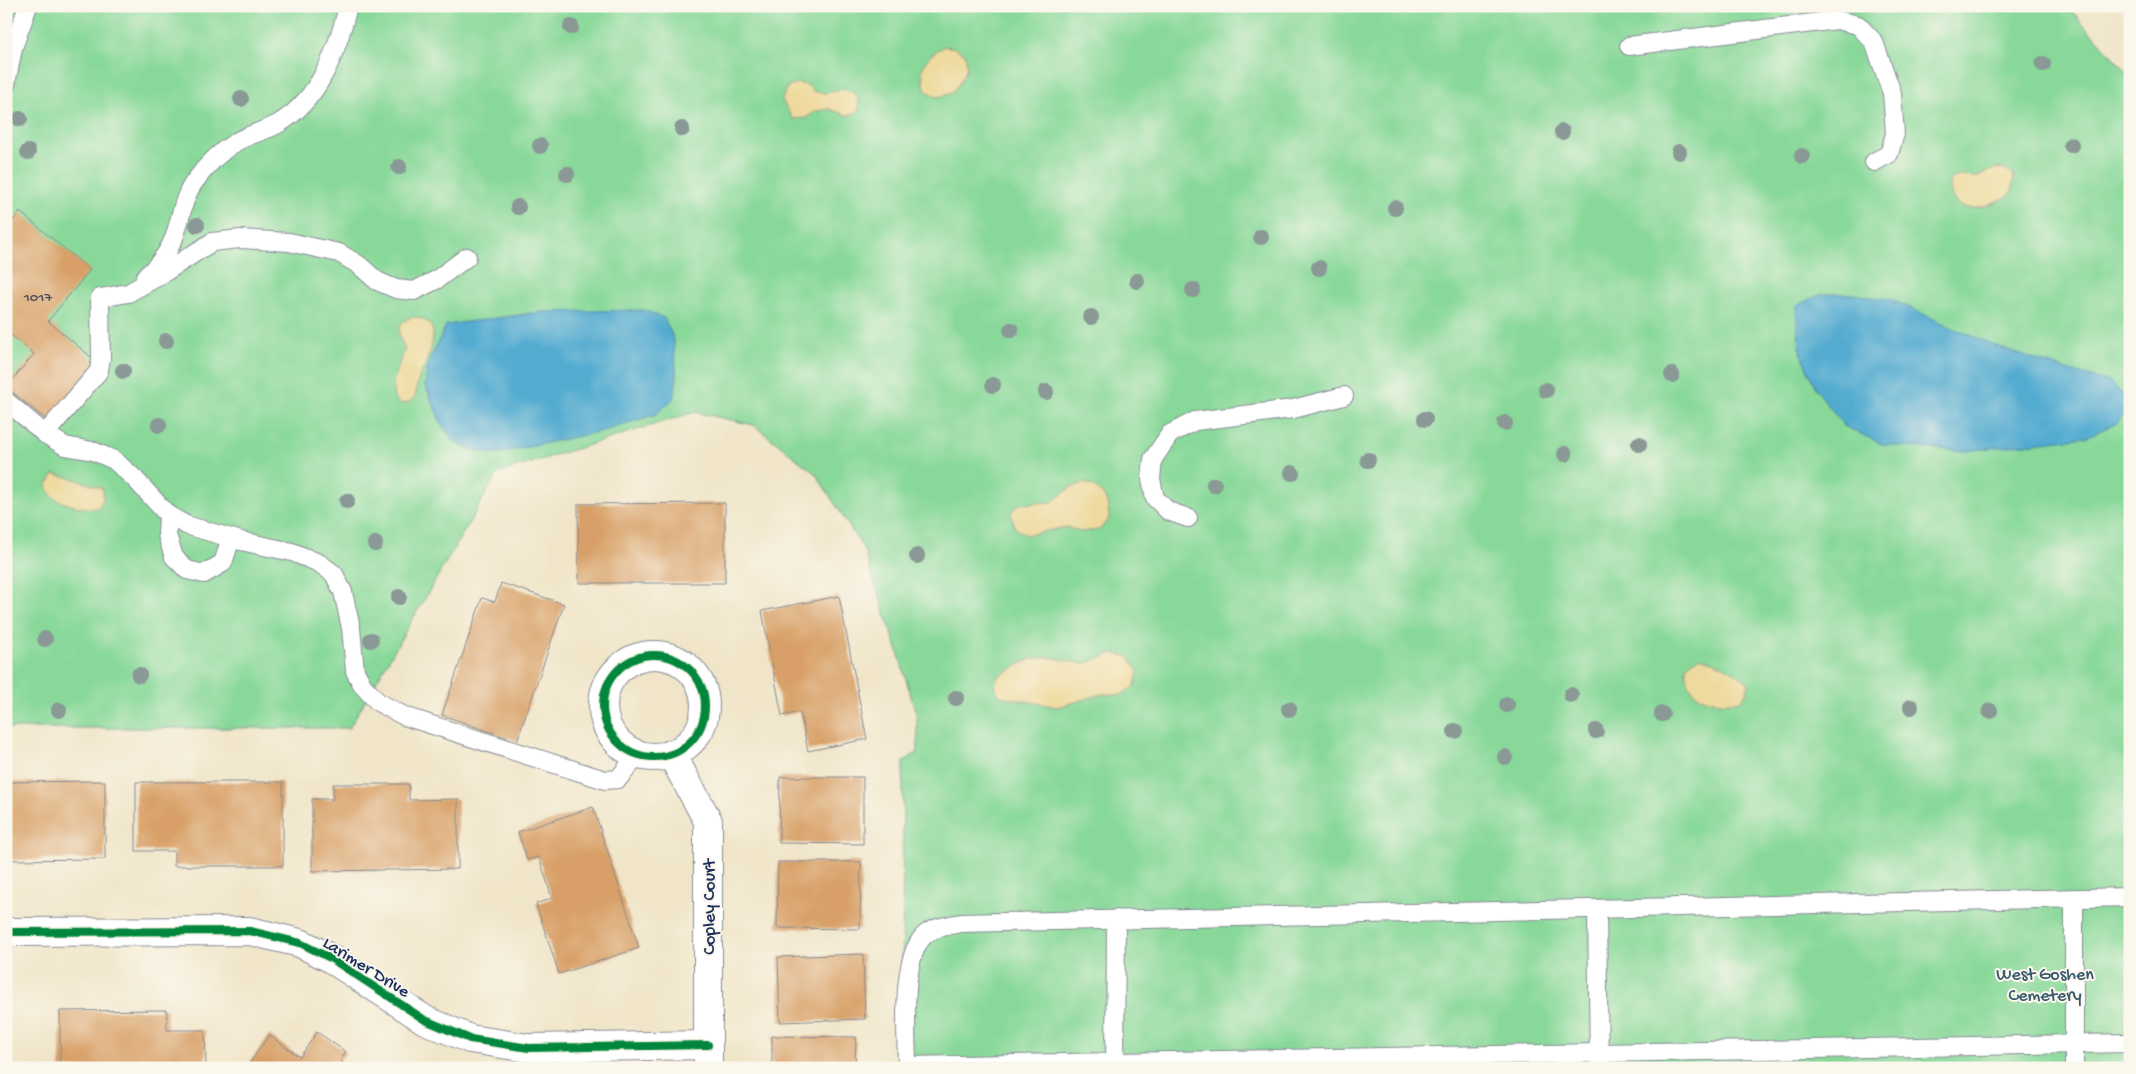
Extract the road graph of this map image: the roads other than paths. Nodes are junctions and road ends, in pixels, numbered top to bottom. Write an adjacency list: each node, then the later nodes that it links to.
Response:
1 (28, 6): 4 (lane)
2 (348, 6): 8 (lane)
3 (1629, 46): 6 (lane)
4 (8, 64): 5 (lane)
5 (6, 84)
6 (1874, 162)
7 (466, 256): 8 (lane)
8 (128, 293): 11 (lane)
9 (1344, 396): 13 (lane)
10 (6, 401): 11 (lane)
11 (46, 434): 12 (lane)
12 (168, 515): 14 (lane); 14 (lane)
13 (1188, 518)
14 (231, 538): 15 (lane)
15 (638, 755): 16 (street); 16 (street)
16 (672, 755): 24 (street, Copley Court)
17 (2130, 898): 18 (lane)
18 (2074, 899): 19 (lane); 23 (lane)
19 (1598, 909): 20 (lane); 25 (lane)
20 (1116, 919): 26 (lane); 27 (lane)
21 (6, 932): 24 (street, Larimer Drive)
22 (2130, 1043): 23 (lane)
23 (2074, 1044): 25 (lane); 28 (lane)
24 (708, 1056)
25 (1599, 1061): 26 (lane)
26 (1115, 1065): 27 (lane)
27 (906, 1067)
28 (2074, 1068)

